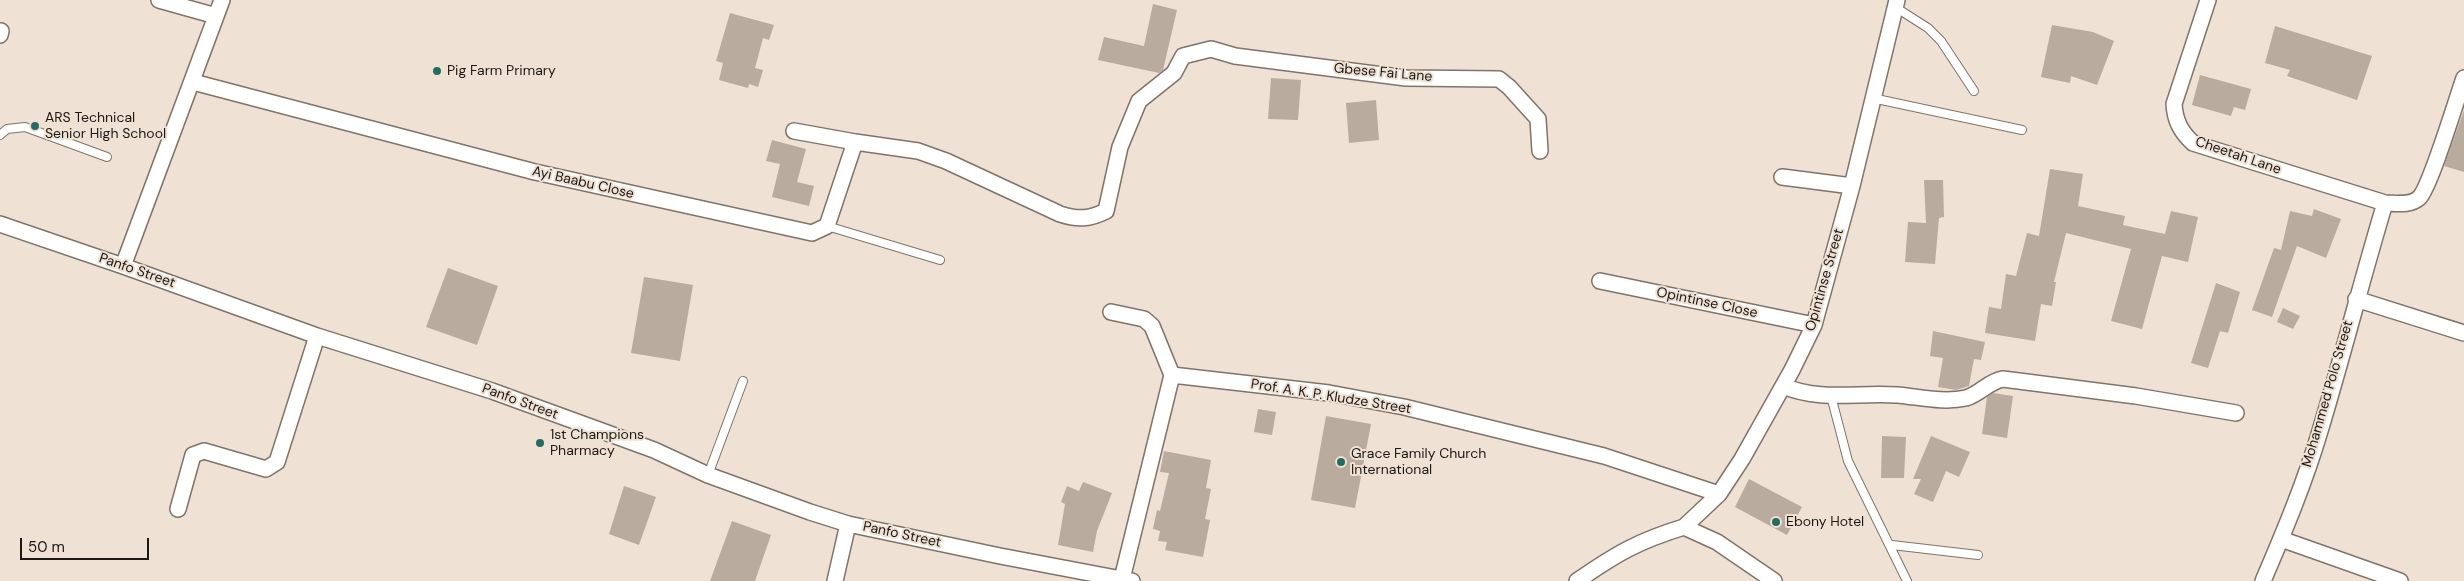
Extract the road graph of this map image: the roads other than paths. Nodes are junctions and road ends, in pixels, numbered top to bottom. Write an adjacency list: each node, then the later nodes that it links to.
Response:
1 (159, 0): 5 (street)
2 (222, 0): 5 (street)
3 (2208, 0): 18 (street, Cheetah Lane)
4 (1896, 4): 8 (lane); 9 (street, Opintinse Street)
5 (216, 16): 7 (street)
6 (2464, 78): 18 (street, Cheetah Lane)
7 (193, 82): 20 (street, Ayi Baabu Close); 22 (street)
8 (1974, 91)
9 (1872, 98): 10 (lane); 17 (street, Opintinse Street)
10 (2022, 130)
11 (794, 131): 13 (street)
12 (0, 135): 15 (lane)
13 (855, 142): 14 (street, Gbese Fai Lane); 20 (street)
14 (1540, 151)
15 (107, 157)
16 (1782, 177): 17 (street)
17 (1852, 186): 26 (street, Opintinse Street)
18 (2384, 203): 24 (street, Mohammed Polo Street)
19 (0, 224): 22 (street, Panfo Street)
20 (827, 226): 21 (lane)
21 (940, 260)
22 (123, 266): 28 (street, Panfo Street)
23 (1600, 281): 26 (street, Opintinse Close)
24 (2356, 299): 27 (street); 39 (street, Mohammed Polo Street)
25 (1111, 312): 29 (street)
26 (1814, 325): 31 (street, Opintinse Street)
27 (2464, 334)
28 (317, 336): 34 (street, Panfo Street); 36 (street)
29 (1172, 375): 35 (street, Prof. A. K. P. Kludze Street); 42 (street)
30 (743, 381): 34 (lane)
31 (1783, 386): 32 (street); 35 (street, Opintinse Street)
32 (1831, 396): 33 (street); 40 (lane)
33 (2236, 413)
34 (708, 475): 37 (street, Panfo Street)
35 (1719, 494): 38 (street, Opintinse Street)
36 (178, 509)
37 (848, 524): 42 (street, Panfo Street); 43 (street)
38 (1684, 528): 44 (street); 45 (street)
39 (2281, 540): 47 (street, Mohammed Polo Street); 48 (street)
40 (1892, 546): 41 (lane); 46 (lane)
41 (1978, 555)
42 (1127, 580)
43 (835, 581)
44 (1577, 581)
45 (1774, 581)
46 (1907, 581)
47 (2263, 581)
48 (2400, 581)

